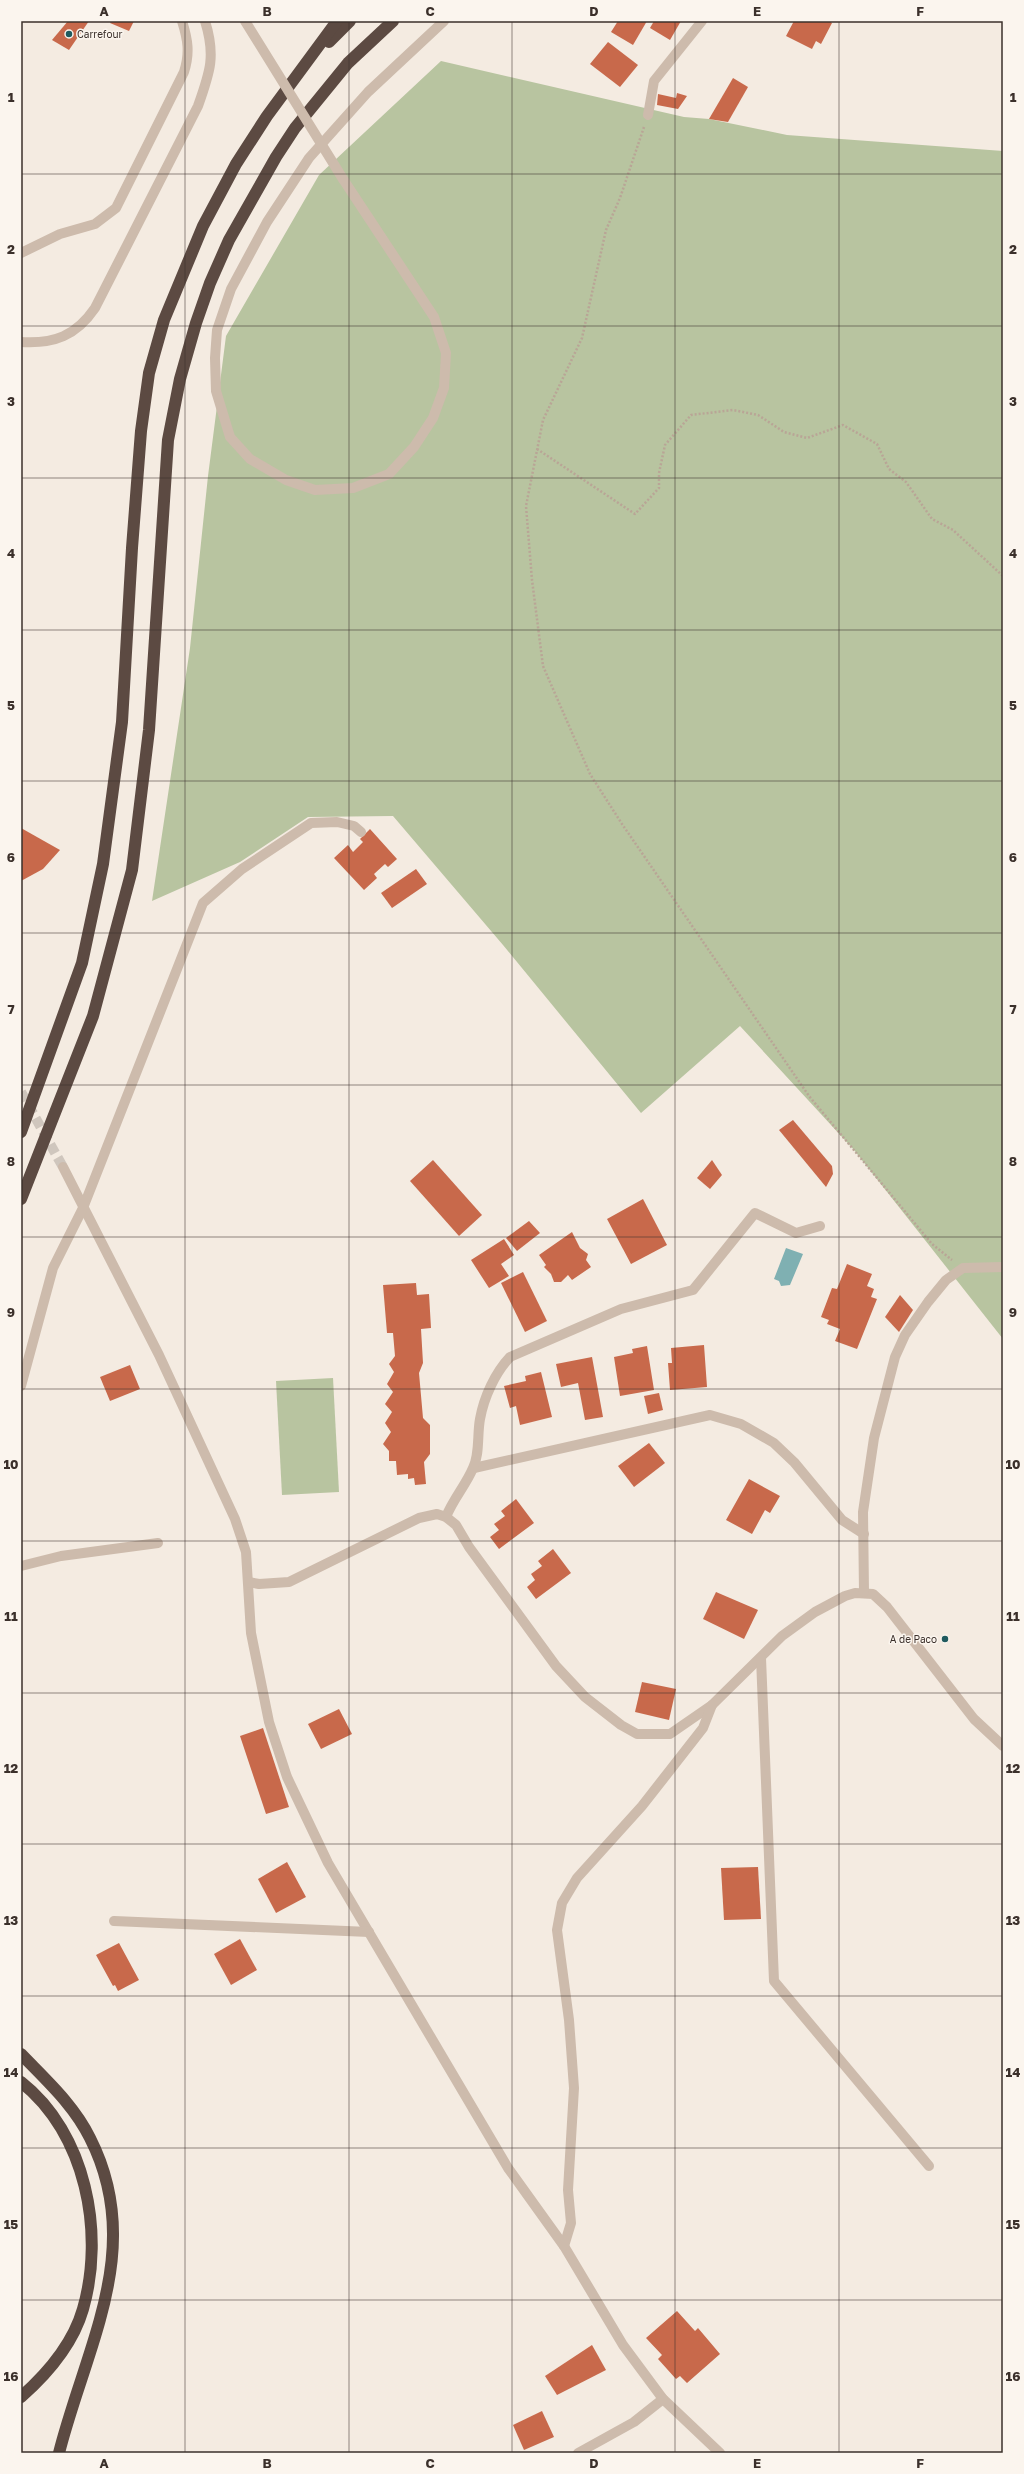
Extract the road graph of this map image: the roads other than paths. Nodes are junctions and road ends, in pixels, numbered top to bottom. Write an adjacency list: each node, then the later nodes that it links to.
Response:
1 (182, 21): 11 (street)
2 (205, 21): 12 (street)
3 (245, 21): 7 (street, bridge)
4 (337, 21): 9 (highway)
5 (350, 21): 9 (highway)
6 (393, 21): 18 (highway)
7 (444, 21)
8 (702, 21): 10 (street)
9 (296, 76): 14 (highway)
10 (648, 115)
11 (21, 253)
12 (21, 342)
13 (361, 832): 19 (street)
14 (39, 1087): 15 (highway); 16 (highway)
15 (21, 1120)
16 (21, 1132)
17 (63, 1167): 19 (street)
18 (21, 1199)
19 (83, 1208): 22 (street); 28 (street)
20 (820, 1226): 23 (street)
21 (1003, 1267): 25 (street)
22 (21, 1386)
23 (474, 1468): 24 (street); 25 (street)
24 (446, 1517): 28 (street); 31 (street)
25 (864, 1534): 29 (street)
26 (158, 1543): 27 (street)
27 (21, 1566)
28 (248, 1582): 34 (street)
29 (864, 1592): 30 (street); 32 (street)
30 (761, 1658): 31 (street); 37 (street)
31 (712, 1705): 38 (street)
32 (1003, 1746)
33 (114, 1922): 34 (street)
34 (369, 1932): 38 (street)
35 (21, 2054): 41 (highway)
36 (21, 2082): 39 (highway)
37 (929, 2166)
38 (564, 2246): 40 (street)
39 (21, 2397)
40 (663, 2399): 42 (street); 43 (street)
41 (59, 2453)
42 (578, 2453)
43 (720, 2453)

